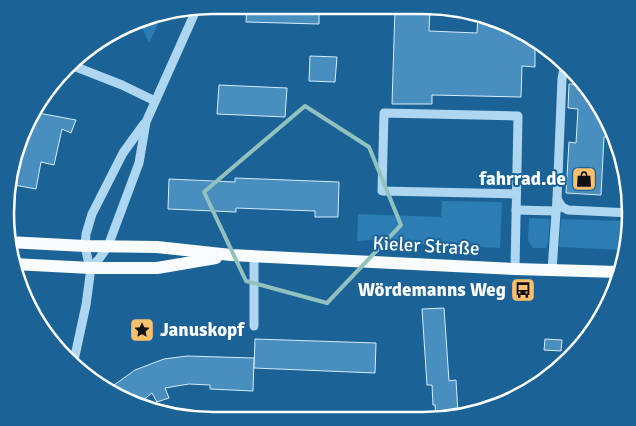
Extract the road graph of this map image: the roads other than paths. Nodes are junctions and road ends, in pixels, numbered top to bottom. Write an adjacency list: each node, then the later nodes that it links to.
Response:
1 (194, 14): 4 (street)
2 (77, 67): 4 (street)
3 (564, 72): 7 (street)
4 (155, 101): 5 (street)
5 (146, 122): 12 (street); 13 (street)
6 (516, 194): 6 (street); 8 (street)
7 (557, 199): 9 (street); 10 (street)
8 (516, 210): 9 (street); 18 (street)
9 (556, 211): 19 (street)
10 (622, 213)
11 (16, 242): 12 (main road, Kieler Straße)
12 (85, 246): 13 (main road, Kieler Straße); 17 (street)
13 (108, 246): 14 (main road, Kieler Straße); 17 (street)
14 (231, 255): 15 (main road, Kieler Straße); 17 (main road, Kieler Straße)
15 (254, 256): 18 (main road, Kieler Straße); 21 (street)
16 (21, 264): 17 (main road, Kieler Straße)
17 (91, 268): 22 (street)
18 (515, 269): 19 (main road, Kieler Straße)
19 (552, 270): 20 (main road, Kieler Straße)
20 (613, 272)
21 (254, 326)
22 (75, 357)

